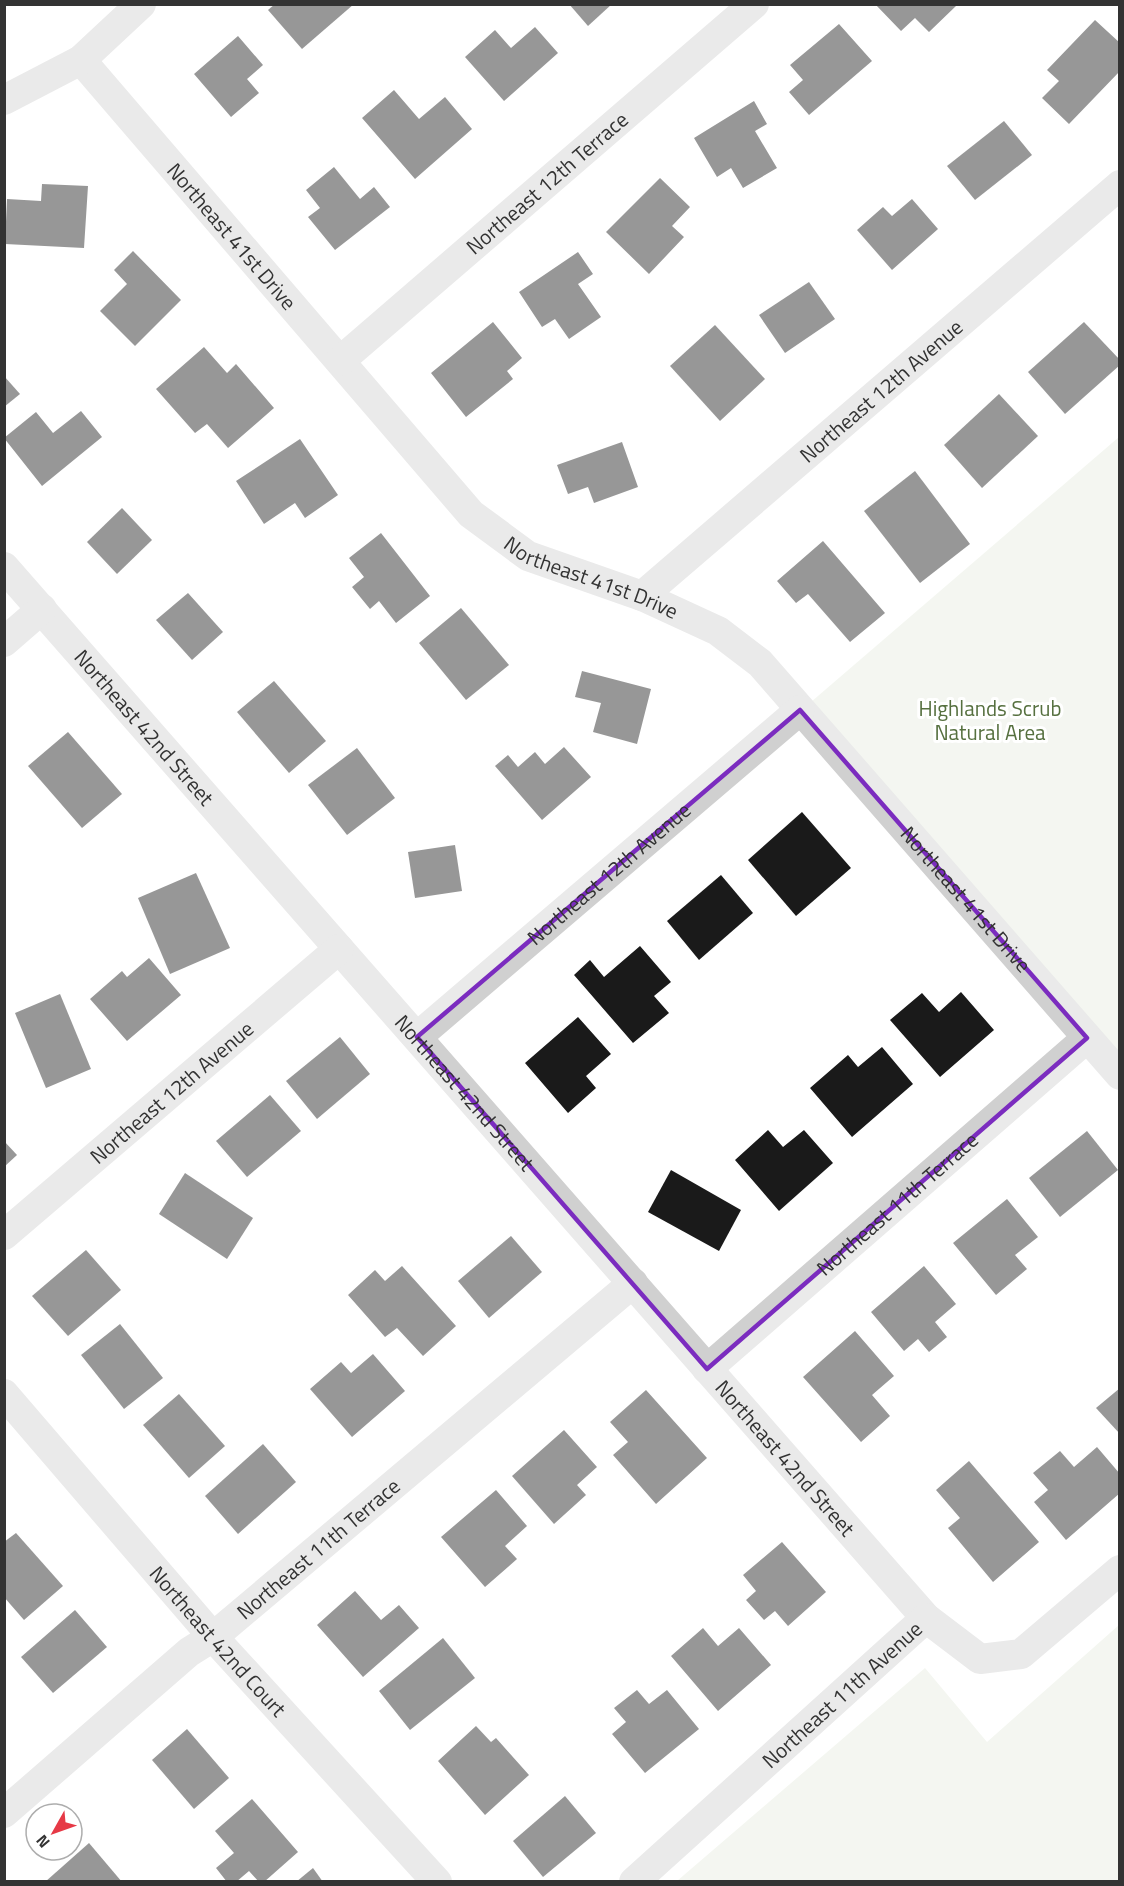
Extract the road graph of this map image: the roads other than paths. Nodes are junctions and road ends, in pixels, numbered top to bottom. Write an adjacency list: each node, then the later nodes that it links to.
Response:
1 (141, 4): 3 (street)
2 (754, 4): 6 (street, Northeast 12th Terrace)
3 (81, 60): 4 (street); 6 (street, Northeast 41st Drive)
4 (4, 100)
5 (1119, 185): 8 (street, Northeast 12th Avenue)
6 (340, 361): 8 (street, Northeast 41st Drive)
7 (4, 567): 9 (street, Northeast 42nd Street)
8 (642, 596): 11 (street, Northeast 41st Drive)
9 (42, 609): 10 (street); 12 (street, Northeast 42nd Street)
10 (4, 642)
11 (800, 710): 13 (street, Northeast 12th Avenue); 14 (street, Northeast 41st Drive)
12 (339, 949): 13 (street, Northeast 42nd Street); 16 (street, Northeast 12th Avenue)
13 (417, 1037): 17 (street, Northeast 42nd Street)
14 (1087, 1038): 15 (street, Northeast 41st Drive); 18 (street, Northeast 11th Terrace)
15 (1119, 1075)
16 (4, 1235)
17 (633, 1283): 18 (street, Northeast 42nd Street); 22 (street, Northeast 11th Terrace)
18 (707, 1368): 21 (street, Northeast 42nd Street)
19 (4, 1394): 22 (street, Northeast 42nd Court)
20 (1119, 1570): 21 (street, Northeast 11th Avenue)
21 (926, 1618): 25 (street, Northeast 11th Avenue)
22 (213, 1636): 23 (street, Northeast 11th Terrace); 24 (street, Northeast 42nd Court)
23 (4, 1813)
24 (437, 1881)
25 (634, 1881)

